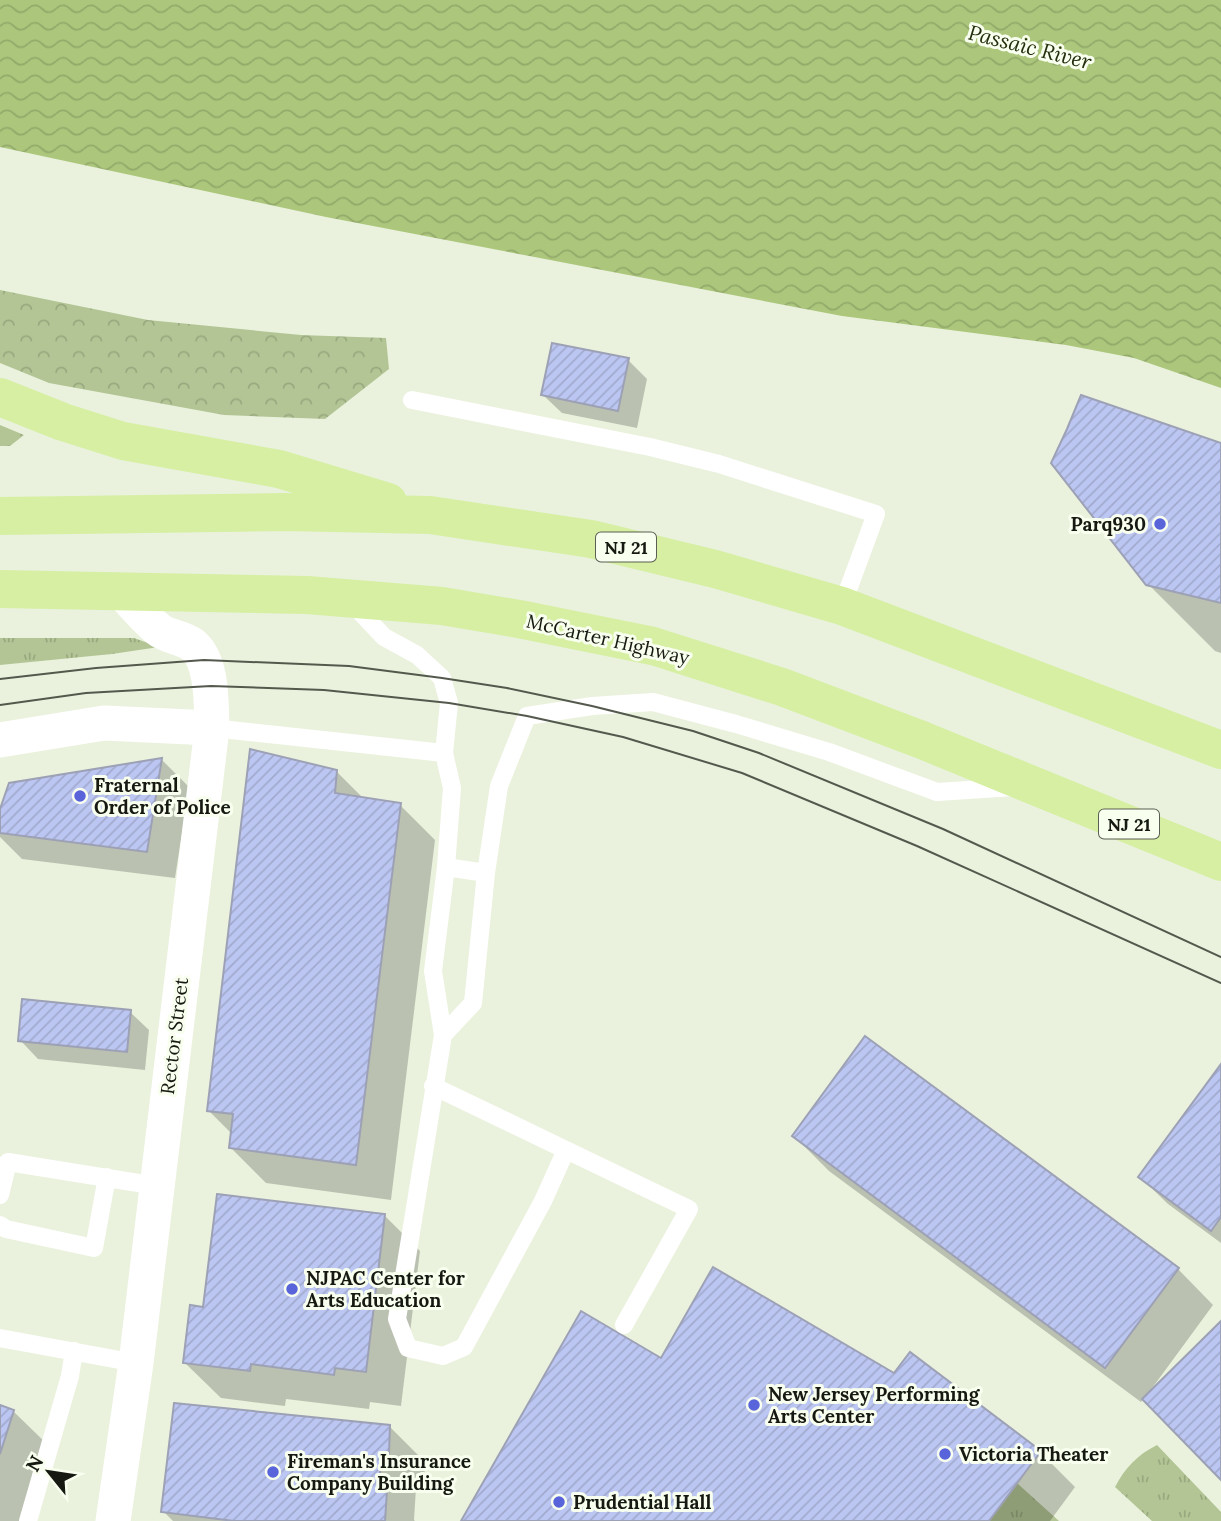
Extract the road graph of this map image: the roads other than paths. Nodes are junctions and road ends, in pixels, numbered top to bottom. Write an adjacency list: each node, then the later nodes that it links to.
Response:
1 (0, 397): 3 (main road)
2 (412, 400): 8 (lane)
3 (430, 515): 4 (main road, NJ 21); 8 (main road, NJ 21)
4 (0, 516)
5 (0, 589): 6 (main road, McCarter Highway / NJ 21)
6 (121, 591): 7 (main road, McCarter Highway / NJ 21); 9 (street, Rector Street)
7 (346, 597): 12 (lane); 13 (main road, McCarter Highway / NJ 21)
8 (842, 606): 11 (main road, NJ 21)
9 (212, 728): 10 (street); 12 (lane); 22 (street, Rector Street)
10 (0, 740)
11 (1221, 750)
12 (444, 753): 15 (lane)
13 (1037, 786): 14 (main road, McCarter Highway / NJ 21); 16 (lane)
14 (1221, 862)
15 (446, 867): 16 (lane); 17 (lane)
16 (486, 873): 17 (lane)
17 (443, 1035): 18 (lane)
18 (433, 1086): 19 (lane); 19 (lane)
19 (566, 1150): 25 (lane)
20 (4, 1160): 21 (lane); 23 (lane)
21 (107, 1177): 22 (lane); 24 (lane)
22 (157, 1186): 28 (street, Rector Street)
23 (0, 1195)
24 (0, 1225)
25 (624, 1325)
26 (0, 1338): 27 (lane)
27 (74, 1352): 28 (lane); 29 (lane)
28 (136, 1363): 30 (street, Rector Street)
29 (28, 1521)
30 (113, 1521)

